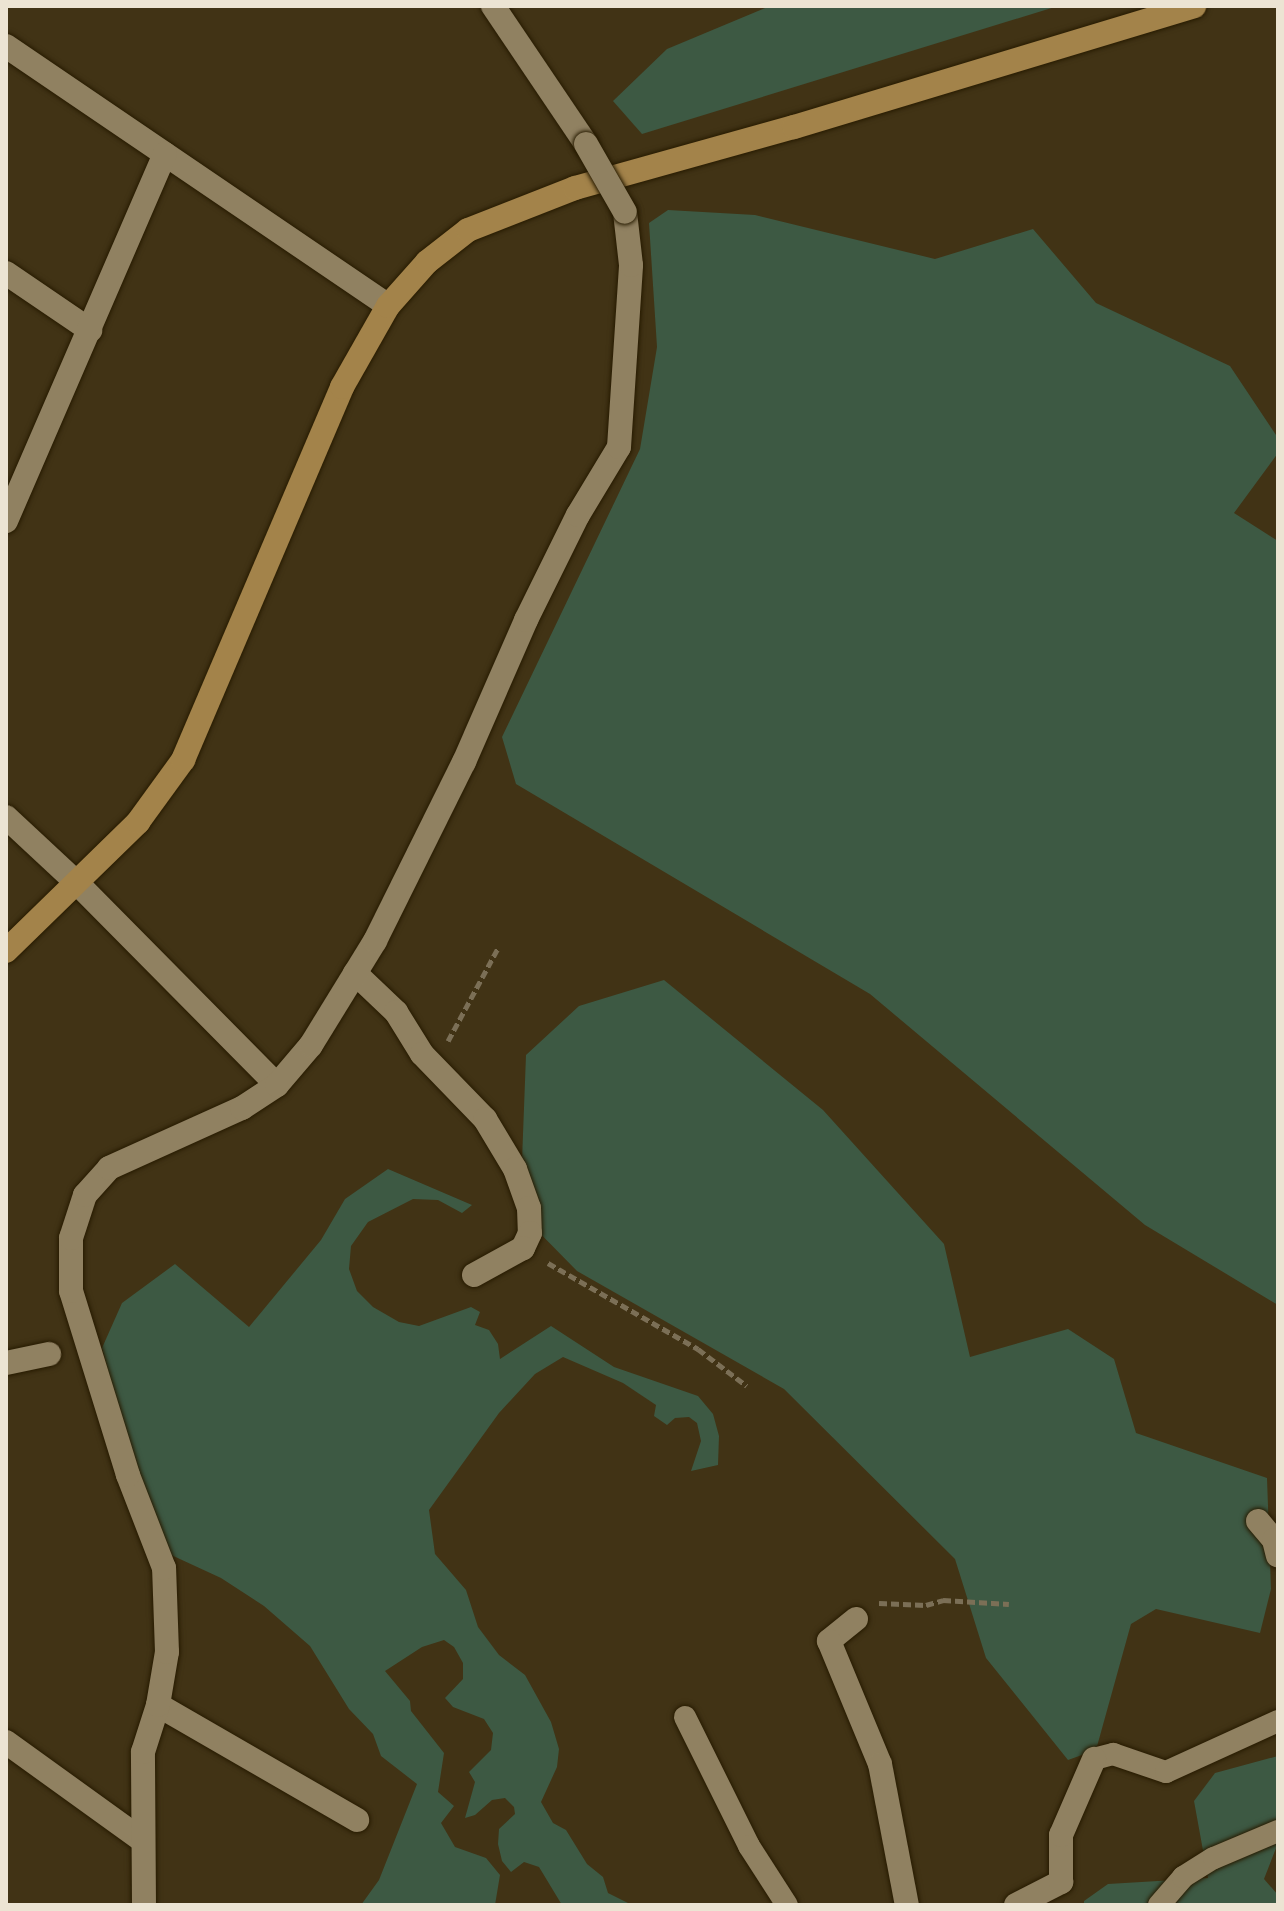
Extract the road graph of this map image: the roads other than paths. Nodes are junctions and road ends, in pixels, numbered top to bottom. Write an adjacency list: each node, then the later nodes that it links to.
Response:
1 (493, 6): 12 (street, bridge)
2 (1194, 6): 6 (street)
3 (6, 46): 4 (street)
4 (165, 154): 6 (street); 7 (street)
5 (6, 273): 7 (street)
6 (388, 306): 10 (street)
7 (90, 330): 8 (street)
8 (8, 514)
9 (6, 817): 10 (street)
10 (77, 883): 11 (street); 13 (street)
11 (6, 951)
12 (355, 973): 13 (street); 14 (street)
13 (277, 1085): 15 (street)
14 (474, 1275)
15 (90, 1345): 16 (street); 20 (street)
16 (6, 1363)
17 (1258, 1521): 18 (street)
18 (1278, 1556)
19 (856, 1619): 30 (street)
20 (158, 1705): 25 (street); 27 (street)
21 (685, 1717): 29 (lane)
22 (1278, 1721): 24 (lane)
23 (6, 1742): 27 (street)
24 (1094, 1759): 31 (street)
25 (357, 1820)
26 (1278, 1831): 32 (lane)
27 (142, 1840): 28 (street)
28 (144, 1905)
29 (787, 1905)
30 (907, 1905)
31 (1016, 1905)
32 (1159, 1905)

